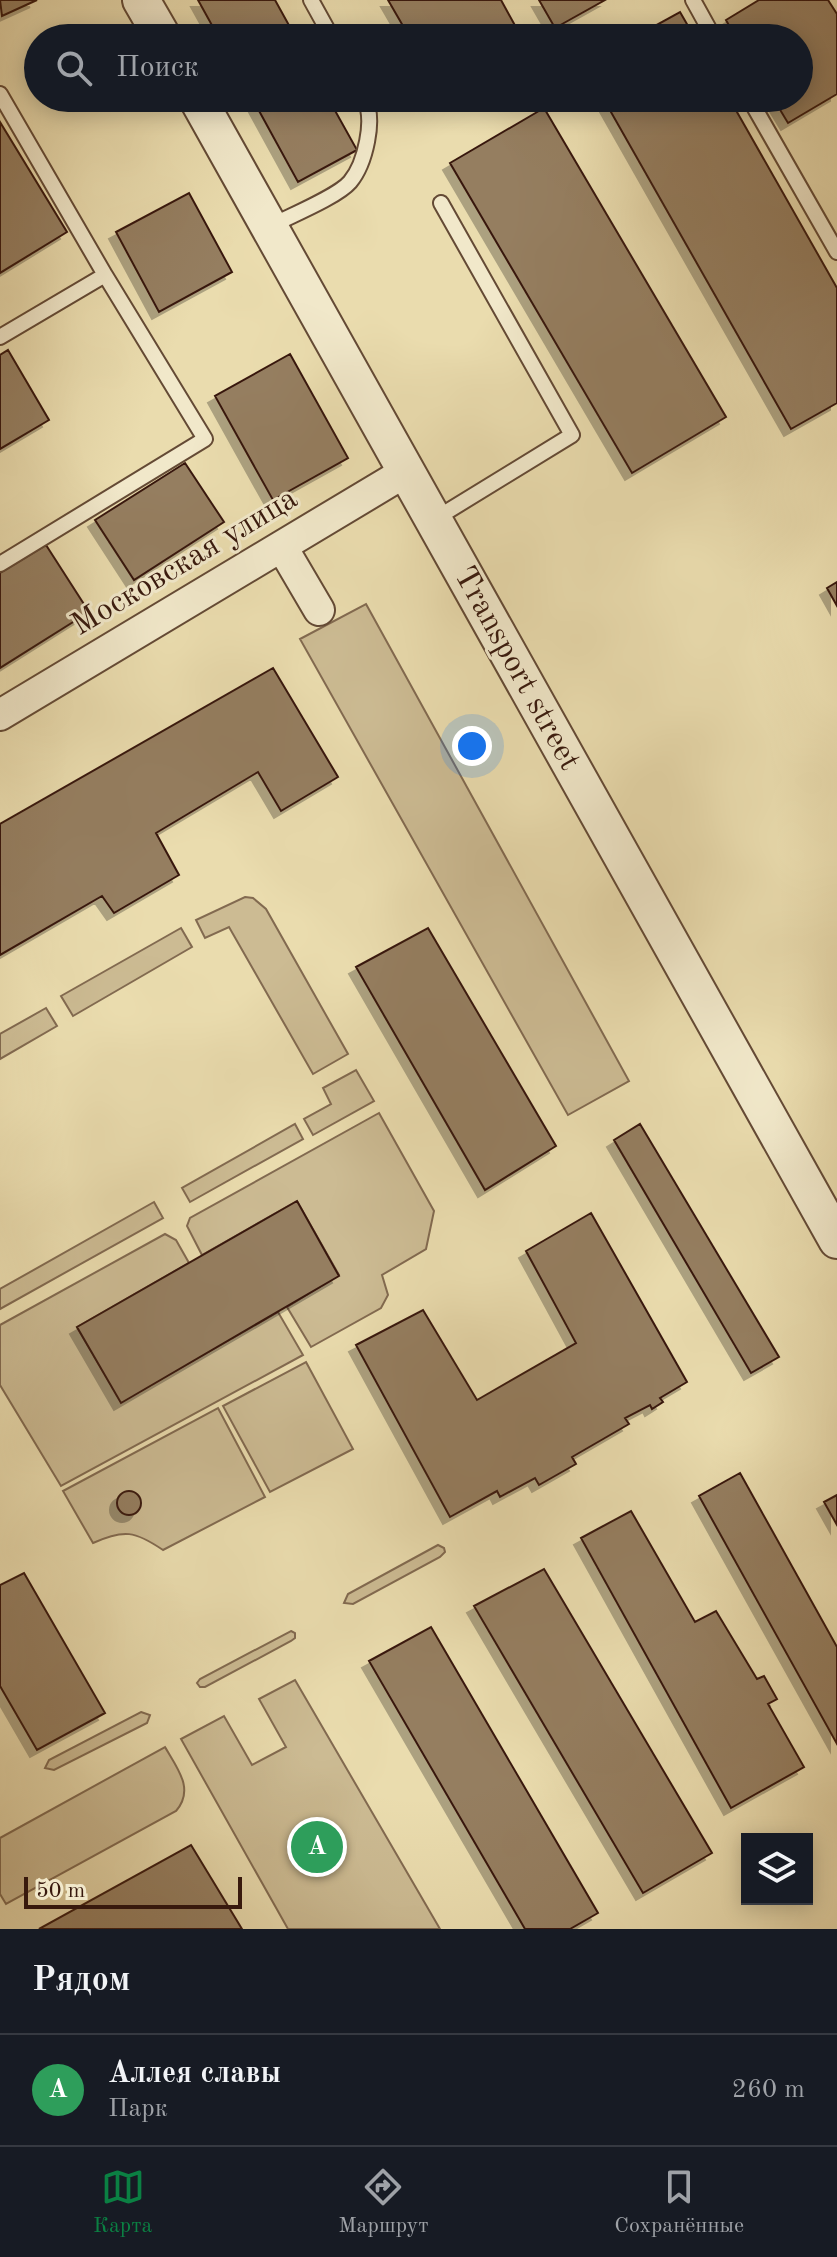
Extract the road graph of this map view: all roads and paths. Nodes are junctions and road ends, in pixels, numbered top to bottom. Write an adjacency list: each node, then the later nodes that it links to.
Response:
1 (141, 0): 4 (street)
2 (311, 0): 5 (lane)
3 (693, 0): 6 (lane)
4 (155, 24)
5 (324, 24)
6 (706, 24)
7 (0, 94): 14 (lane)
8 (205, 112): 12 (street, Transport street)
9 (369, 112): 12 (lane)
10 (757, 112): 13 (lane)
11 (441, 203): 17 (lane)
12 (271, 226): 16 (street, Transport street)
13 (837, 252)
14 (105, 275): 15 (lane); 19 (lane)
15 (0, 337)
16 (407, 471): 17 (street, Transport street); 18 (street, Московская улица)
17 (432, 520): 22 (street, Transport street)
18 (282, 547): 20 (street); 21 (street, Московская улица)
19 (0, 564)
20 (319, 610)
21 (0, 715)
22 (837, 1240)

